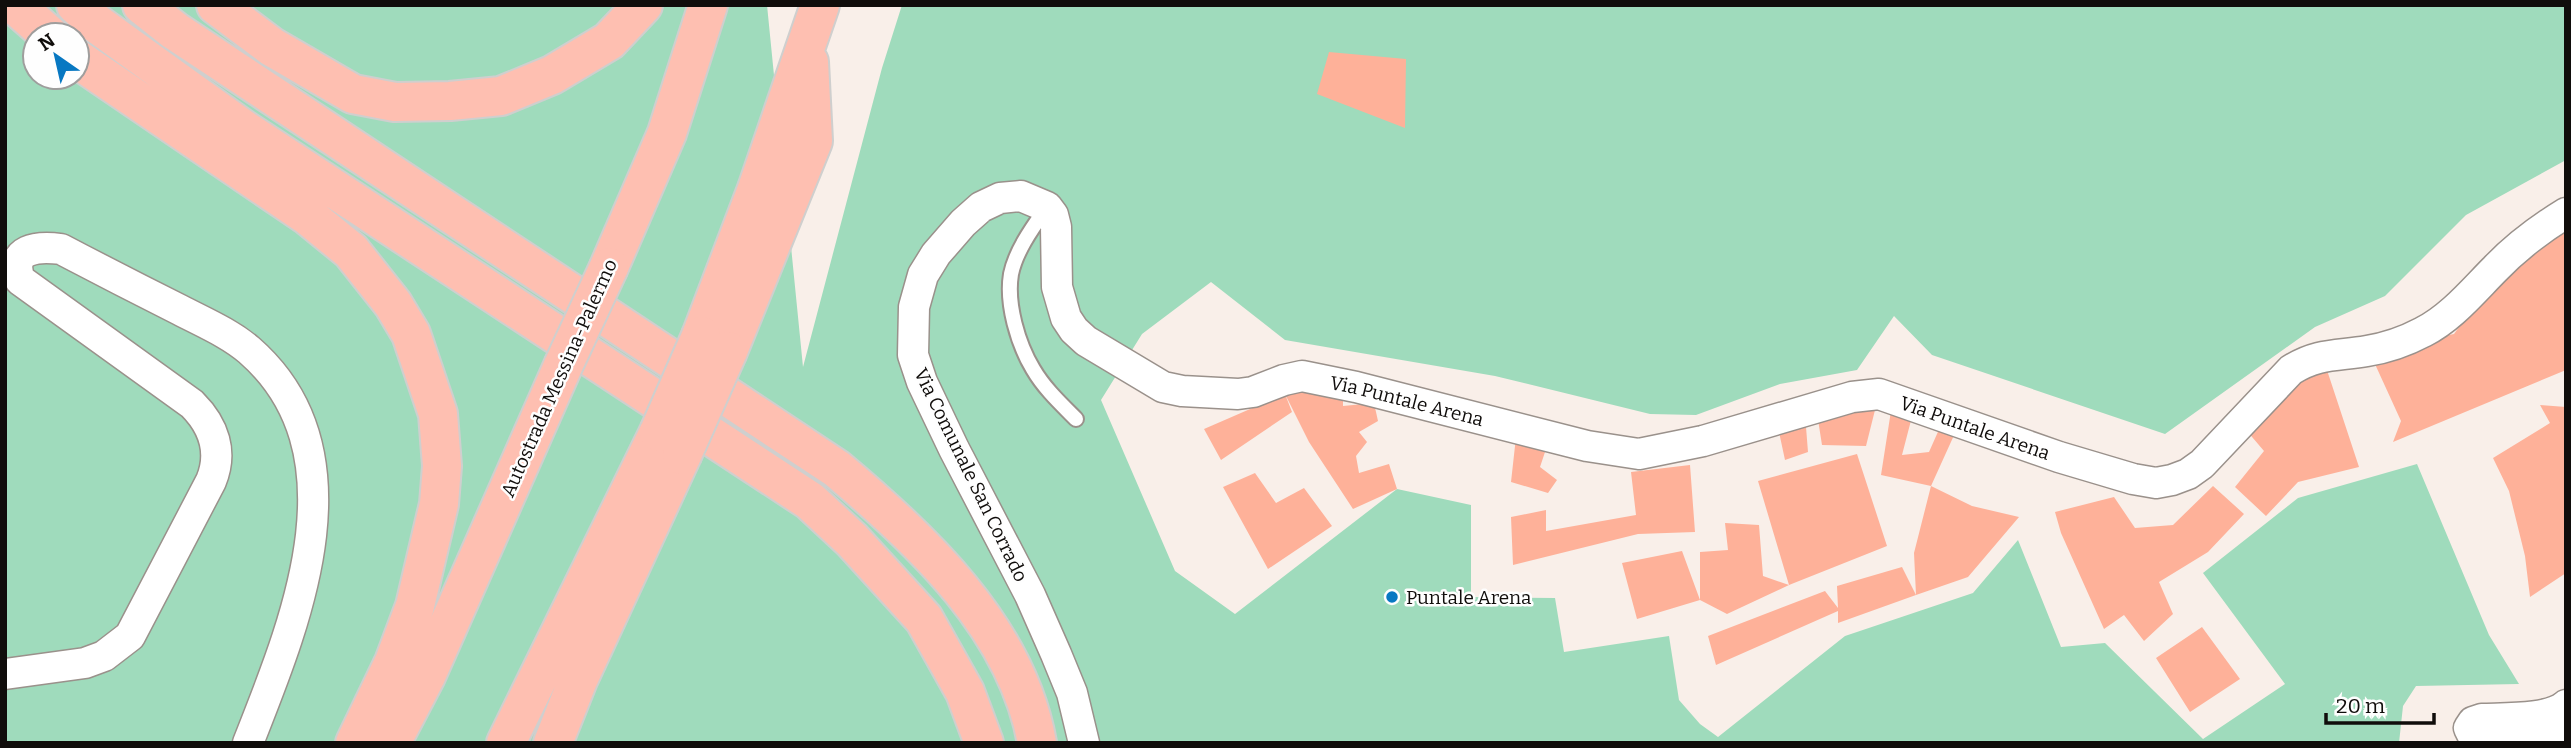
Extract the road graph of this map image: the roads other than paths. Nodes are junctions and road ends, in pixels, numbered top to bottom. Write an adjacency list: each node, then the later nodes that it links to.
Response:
1 (15, 5): 7 (highway)
2 (76, 5): 22 (highway)
3 (142, 5): 23 (highway)
4 (216, 5): 5 (highway)
5 (643, 5)
6 (708, 5): 19 (highway, Autostrada Messina-Palermo, bridge)
7 (33, 21)
8 (814, 22): 13 (highway, bridge)
9 (91, 69): 18 (highway)
10 (1047, 207): 11 (street, Via Puntale Arena); 12 (lane); 24 (street, Via Comunale San Corrado)
11 (2566, 213)
12 (1076, 419)
13 (670, 443): 20 (highway); 21 (highway)
14 (5, 674): 17 (street)
15 (2566, 705): 16 (street)
16 (2566, 732)
17 (248, 743)
18 (355, 743)
19 (391, 743)
20 (506, 743)
21 (553, 743)
22 (984, 743)
23 (1037, 743)
24 (1084, 743)

